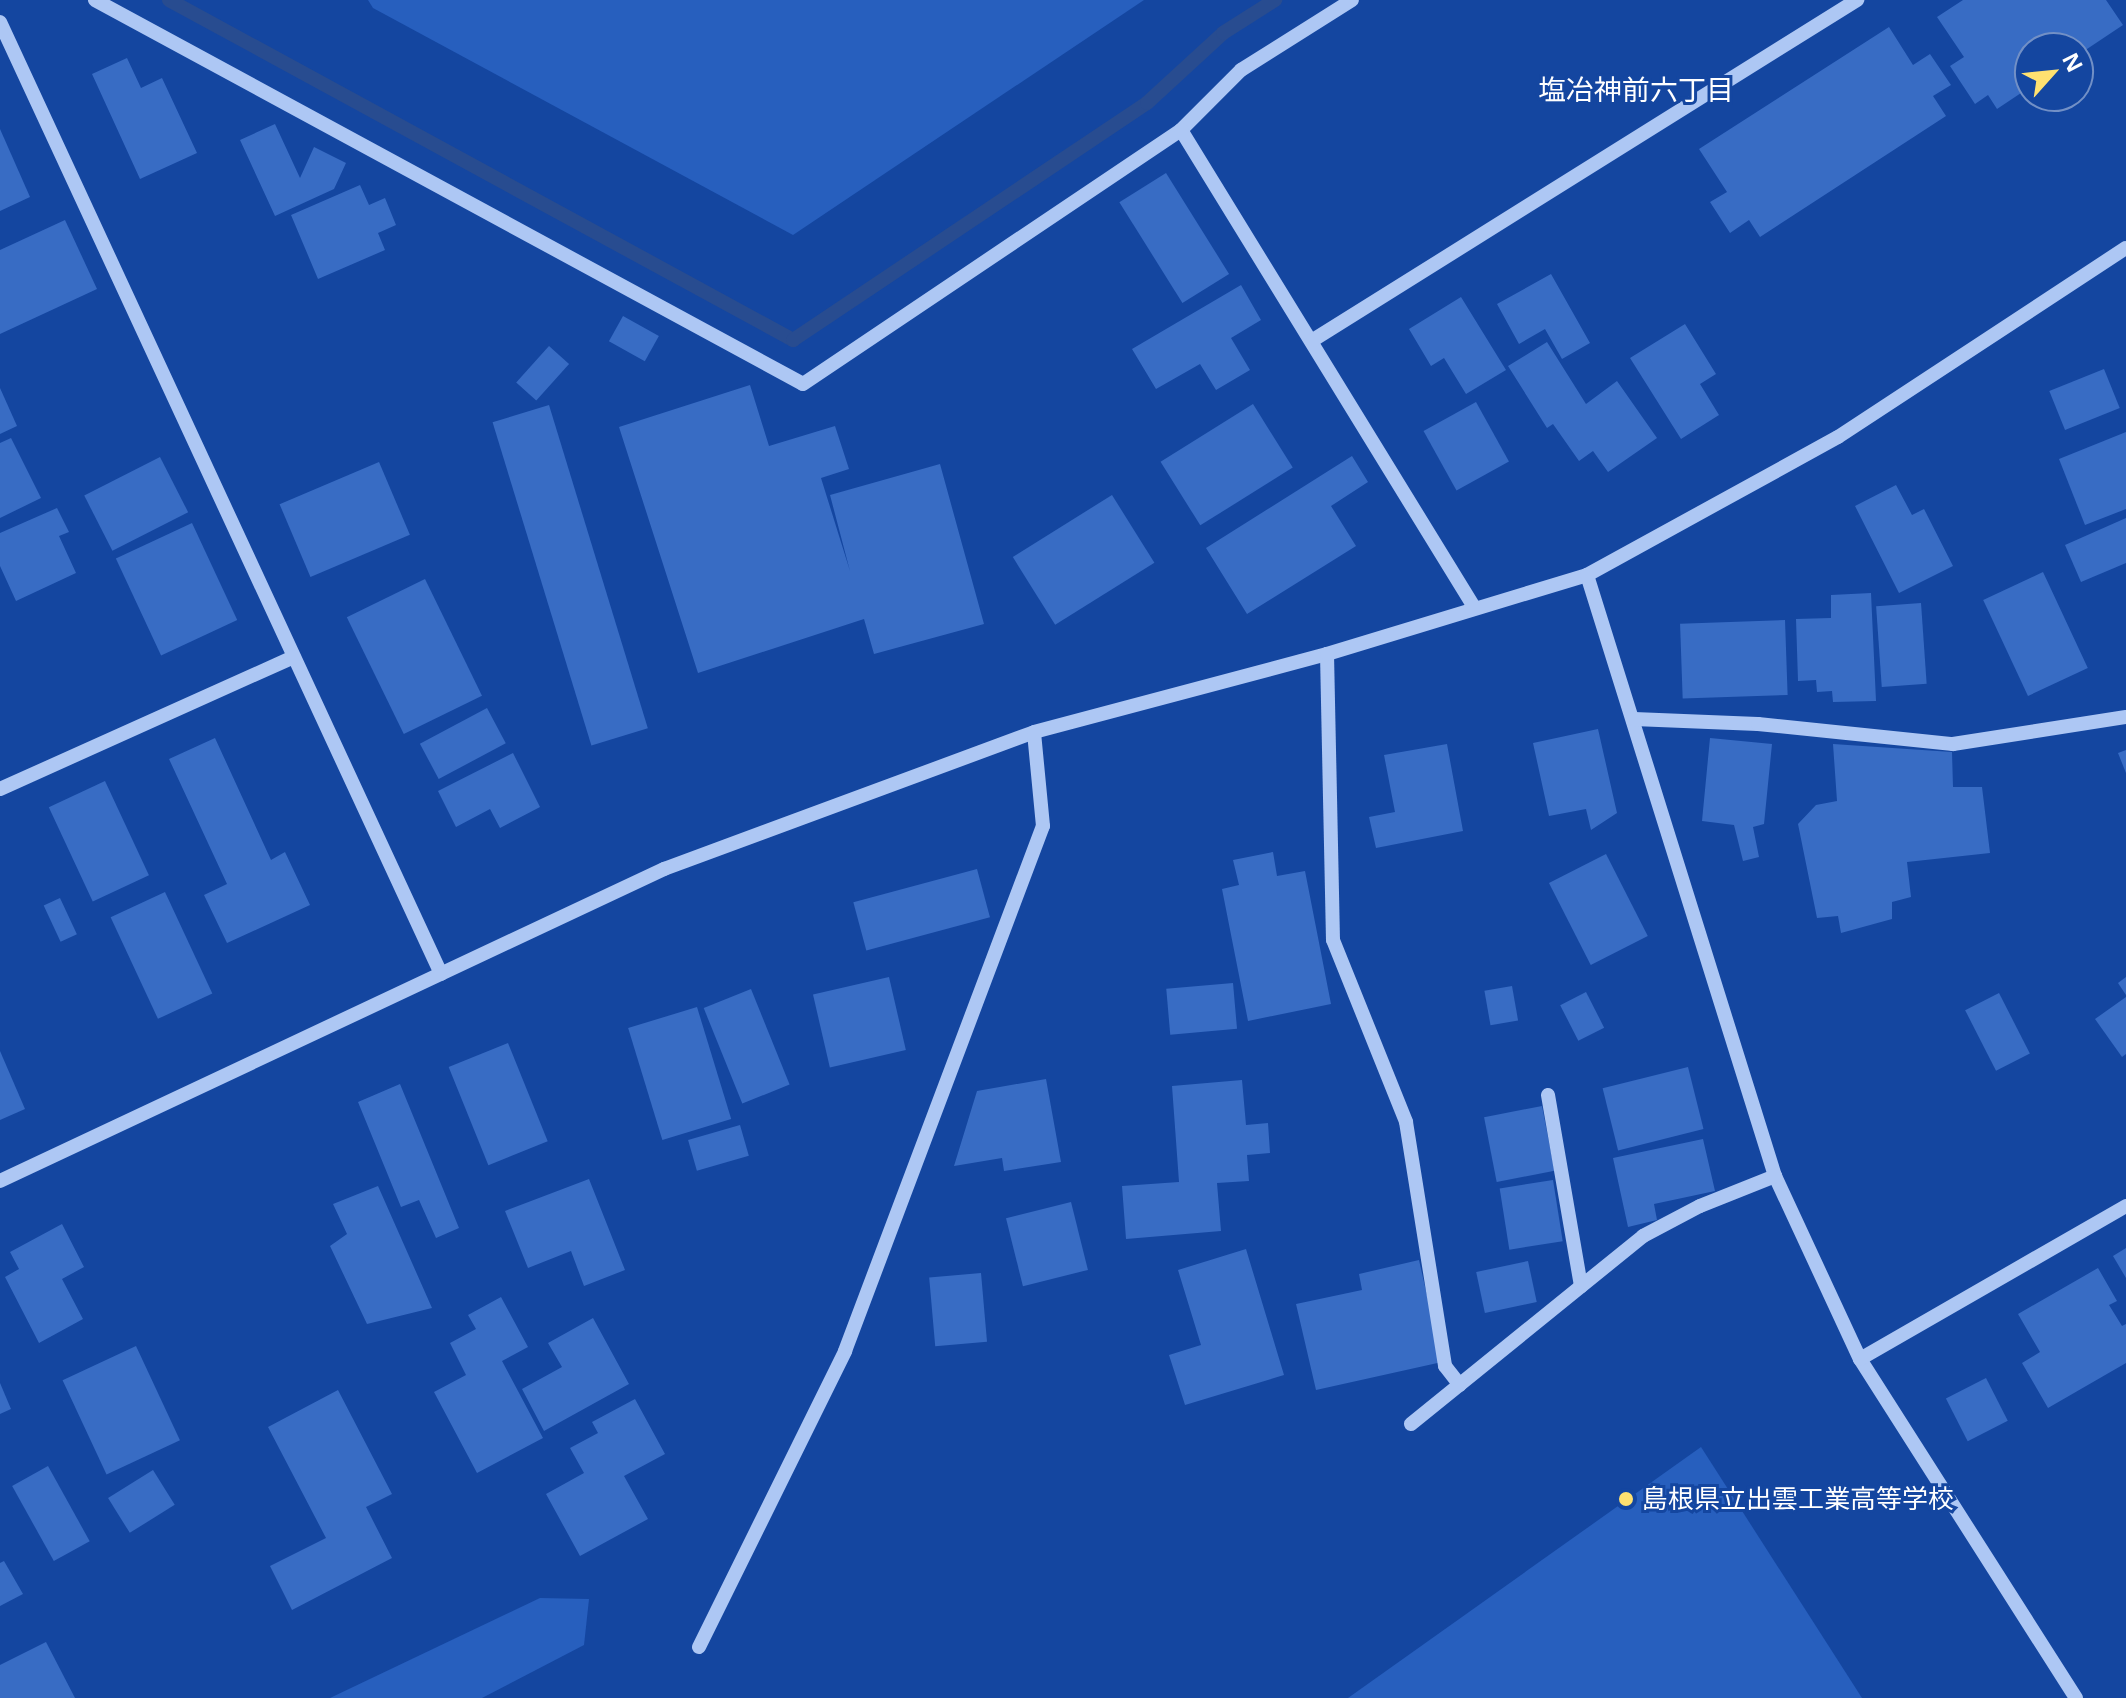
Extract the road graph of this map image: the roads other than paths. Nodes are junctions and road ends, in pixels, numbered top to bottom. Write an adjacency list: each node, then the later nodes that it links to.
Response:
1 (95, 0): 5 (street)
2 (1352, 0): 5 (street)
3 (1857, 0): 7 (street)
4 (0, 22): 11 (street)
5 (1181, 130): 7 (street)
6 (2126, 248): 8 (street)
7 (1313, 340): 9 (street)
8 (1587, 575): 9 (street); 13 (street)
9 (1474, 607): 10 (street)
10 (1327, 654): 14 (street); 23 (street)
11 (294, 657): 15 (street); 16 (street)
12 (2126, 717): 13 (street)
13 (1634, 719): 18 (street)
14 (1034, 732): 16 (street); 25 (street)
15 (2, 784)
16 (441, 974): 19 (street)
17 (1548, 1095): 21 (street)
18 (1775, 1176): 21 (street); 22 (street)
19 (0, 1181)
20 (2126, 1206): 22 (street)
21 (1581, 1286): 23 (street)
22 (1860, 1359): 26 (street)
23 (1460, 1385): 24 (street)
24 (1411, 1424)
25 (699, 1647)
26 (2076, 1698)

